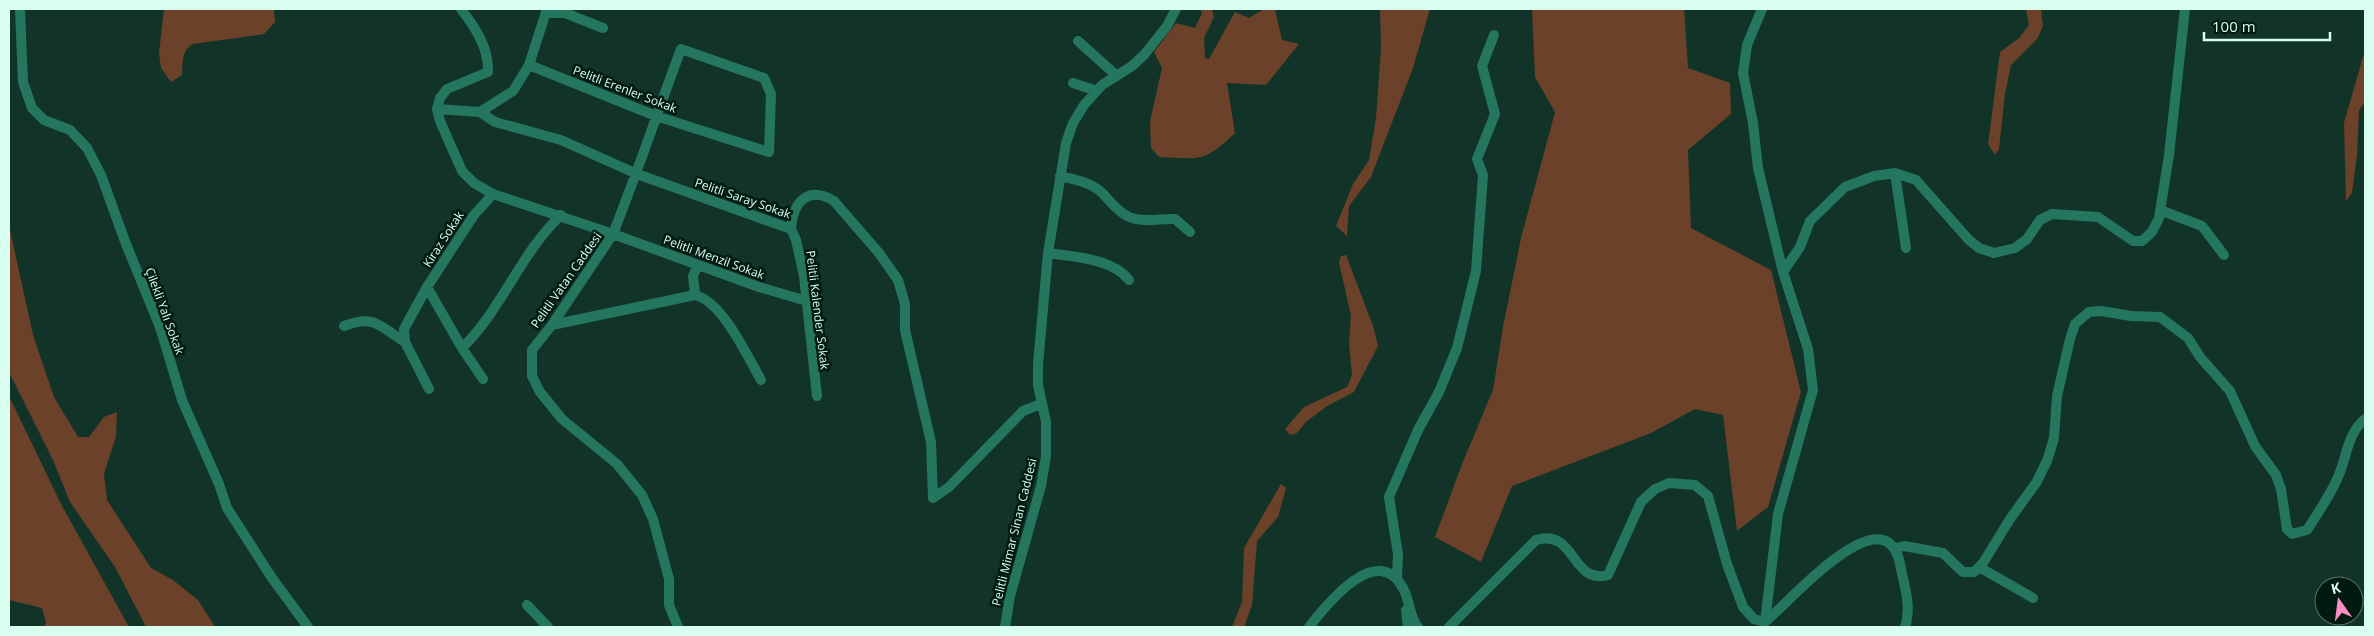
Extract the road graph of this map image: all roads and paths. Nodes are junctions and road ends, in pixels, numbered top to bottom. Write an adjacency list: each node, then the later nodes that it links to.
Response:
1 (20, 9): 52 (street, Çilekli Yalı Sokak)
2 (1176, 9): 11 (street, Pelitli Mimar Sinan Caddesi)
3 (1762, 9): 30 (street)
4 (2184, 9): 21 (street)
5 (466, 11): 14 (street)
6 (546, 11): 7 (street); 10 (street)
7 (603, 28)
8 (1494, 35): 47 (street)
9 (1078, 41): 11 (street)
10 (529, 65): 15 (street); 16 (street, Pelitli Erenler Sokak)
11 (1117, 76): 13 (street, Pelitli Mimar Sinan Caddesi)
12 (1073, 83): 13 (street)
13 (1097, 90): 19 (street, Pelitli Mimar Sinan Caddesi)
14 (437, 109): 15 (street, Pelitli Saray Sokak); 20 (street, Pelitli Vatan Caddesi)
15 (480, 112): 18 (street, Pelitli Saray Sokak)
16 (656, 116): 16 (street, Pelitli Erenler Sokak); 18 (street)
17 (1894, 173): 21 (street); 26 (street); 30 (street)
18 (637, 174): 23 (street, Pelitli Saray Sokak); 25 (street)
19 (1060, 176): 24 (street); 27 (street, Pelitli Mimar Sinan Caddesi)
20 (492, 194): 22 (street, Pelitli Vatan Caddesi); 32 (street, Kiraz Sokak)
21 (2160, 210): 28 (street)
22 (561, 216): 25 (street, Pelitli Vatan Caddesi); 38 (street)
23 (791, 228): 34 (street, Pelitli Kalender Sokak); 43 (street, Pelitli Saray Sokak)
24 (1190, 232)
25 (613, 234): 29 (street, Pelitli Menzil Sokak); 35 (street, Pelitli Vatan Caddesi)
26 (1906, 248)
27 (1048, 253): 31 (street); 43 (street, Pelitli Mimar Sinan Caddesi)
28 (2224, 255)
29 (698, 265): 33 (street); 34 (street, Pelitli Menzil Sokak)
30 (1783, 272): 51 (street)
31 (1129, 280)
32 (427, 287): 37 (street); 38 (street, Kiraz Sokak)
33 (695, 295): 35 (street); 40 (street)
34 (807, 301): 42 (street, Pelitli Kalender Sokak)
35 (552, 325): 54 (street, Pelitli Vatan Caddesi)
36 (344, 326): 37 (street)
37 (405, 342): 41 (street)
38 (462, 348): 39 (street, Kiraz Sokak)
39 (483, 379)
40 (761, 380)
41 (429, 389)
42 (817, 396)
43 (1041, 404): 55 (street, Pelitli Mimar Sinan Caddesi)
44 (2365, 419): 46 (street)
45 (1896, 548): 46 (street); 51 (street); 60 (street)
46 (1979, 567): 49 (street)
47 (1397, 578): 48 (street); 56 (street)
48 (1405, 591): 57 (street); 58 (street)
49 (2033, 598)
50 (527, 605): 53 (street)
51 (1765, 622): 59 (street)
52 (308, 627)
53 (548, 627)
54 (678, 627)
55 (1004, 627)
56 (1309, 627)
57 (1408, 627)
58 (1418, 627)
59 (1449, 627)
60 (1905, 627)

